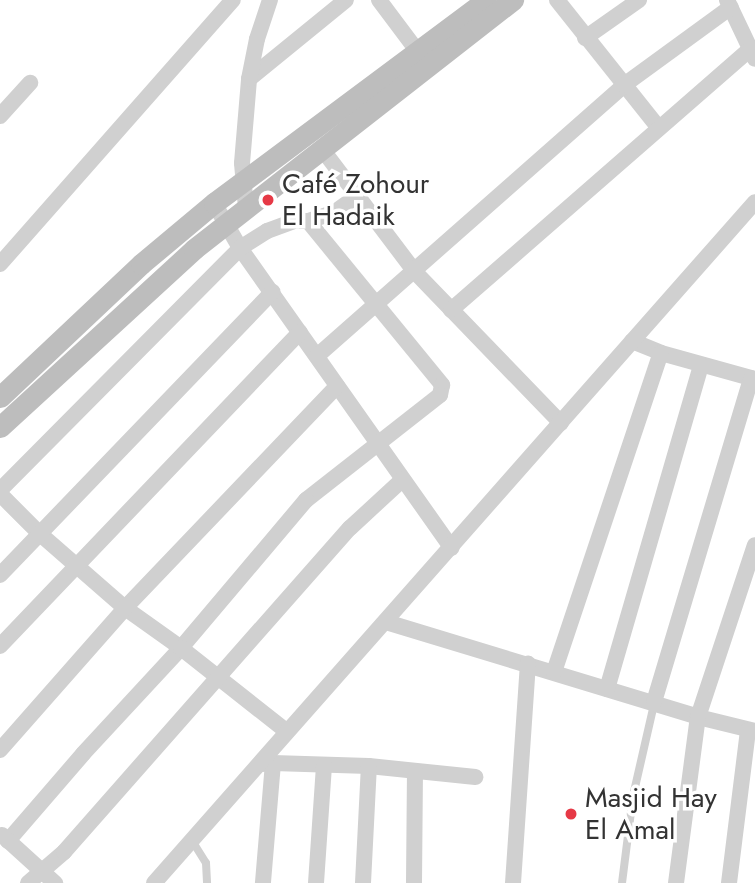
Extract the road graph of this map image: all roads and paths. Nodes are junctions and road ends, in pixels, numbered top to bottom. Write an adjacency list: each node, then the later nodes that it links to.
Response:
1 (233, 0): 27 (street)
2 (270, 0): 13 (street)
3 (346, 0): 13 (street)
4 (379, 0): 11 (street)
5 (486, 0): 11 (main road)
6 (513, 0): 18 (main road)
7 (557, 0): 10 (street)
8 (639, 0): 10 (street)
9 (729, 4): 12 (street); 15 (street)
10 (585, 38): 15 (street)
11 (418, 52): 19 (main road)
12 (753, 53): 17 (street)
13 (249, 79): 19 (street)
14 (30, 83): 16 (street)
15 (624, 85): 17 (street); 28 (street)
16 (0, 116)
17 (658, 127): 31 (street)
18 (322, 149): 20 (street); 23 (main road)
19 (242, 182): 22 (main road); 23 (street)
20 (357, 196): 24 (street); 28 (street)
21 (755, 202): 33 (street)
22 (214, 203): 25 (street); 39 (main road)
23 (246, 208): 25 (main road)
24 (308, 221): 26 (street); 30 (street)
25 (226, 224): 26 (street); 41 (main road)
26 (240, 248): 29 (street); 44 (street)
27 (0, 264)
28 (415, 272): 30 (street); 31 (street)
29 (272, 292): 32 (street); 45 (street)
30 (377, 303): 35 (street); 42 (street)
31 (451, 310): 40 (street)
32 (300, 332): 35 (street); 48 (street)
33 (632, 341): 34 (street); 40 (street)
34 (661, 353): 36 (street); 55 (street)
35 (317, 356): 38 (street)
36 (701, 365): 37 (street); 57 (street)
37 (753, 379): 58 (street)
38 (337, 386): 42 (street); 50 (street)
39 (0, 397)
40 (561, 423): 47 (street)
41 (0, 427)
42 (379, 445): 43 (street); 53 (street)
43 (402, 480): 47 (street); 56 (street)
44 (0, 492): 45 (street)
45 (39, 533): 48 (street); 49 (street)
46 (755, 545): 59 (street)
47 (452, 548): 51 (street)
48 (76, 566): 50 (street); 52 (street)
49 (0, 575)
50 (125, 608): 53 (street); 62 (street)
51 (386, 622): 54 (street); 60 (street)
52 (0, 646)
53 (181, 648): 56 (street); 68 (street)
54 (528, 664): 55 (street); 79 (street)
55 (554, 672): 57 (street)
56 (218, 678): 60 (street); 70 (street)
57 (607, 689): 58 (street)
58 (654, 702): 59 (street); 80 (lane)
59 (698, 717): 61 (street); 81 (street)
60 (286, 731): 63 (street)
61 (751, 731): 82 (street)
62 (0, 750)
63 (265, 764): 64 (street); 69 (street); 75 (street)
64 (324, 765): 65 (street); 76 (street)
65 (369, 766): 66 (street); 77 (street)
66 (415, 771): 67 (street); 78 (street)
67 (475, 777)
68 (4, 837): 70 (street)
69 (191, 839): 73 (street); 74 (lane)
70 (42, 872): 71 (street); 72 (street)
71 (28, 883)
72 (55, 883)
73 (154, 883)
74 (207, 883)
75 (263, 883)
76 (316, 883)
77 (363, 883)
78 (414, 883)
79 (513, 883)
80 (622, 883)
81 (676, 883)
82 (729, 883)

